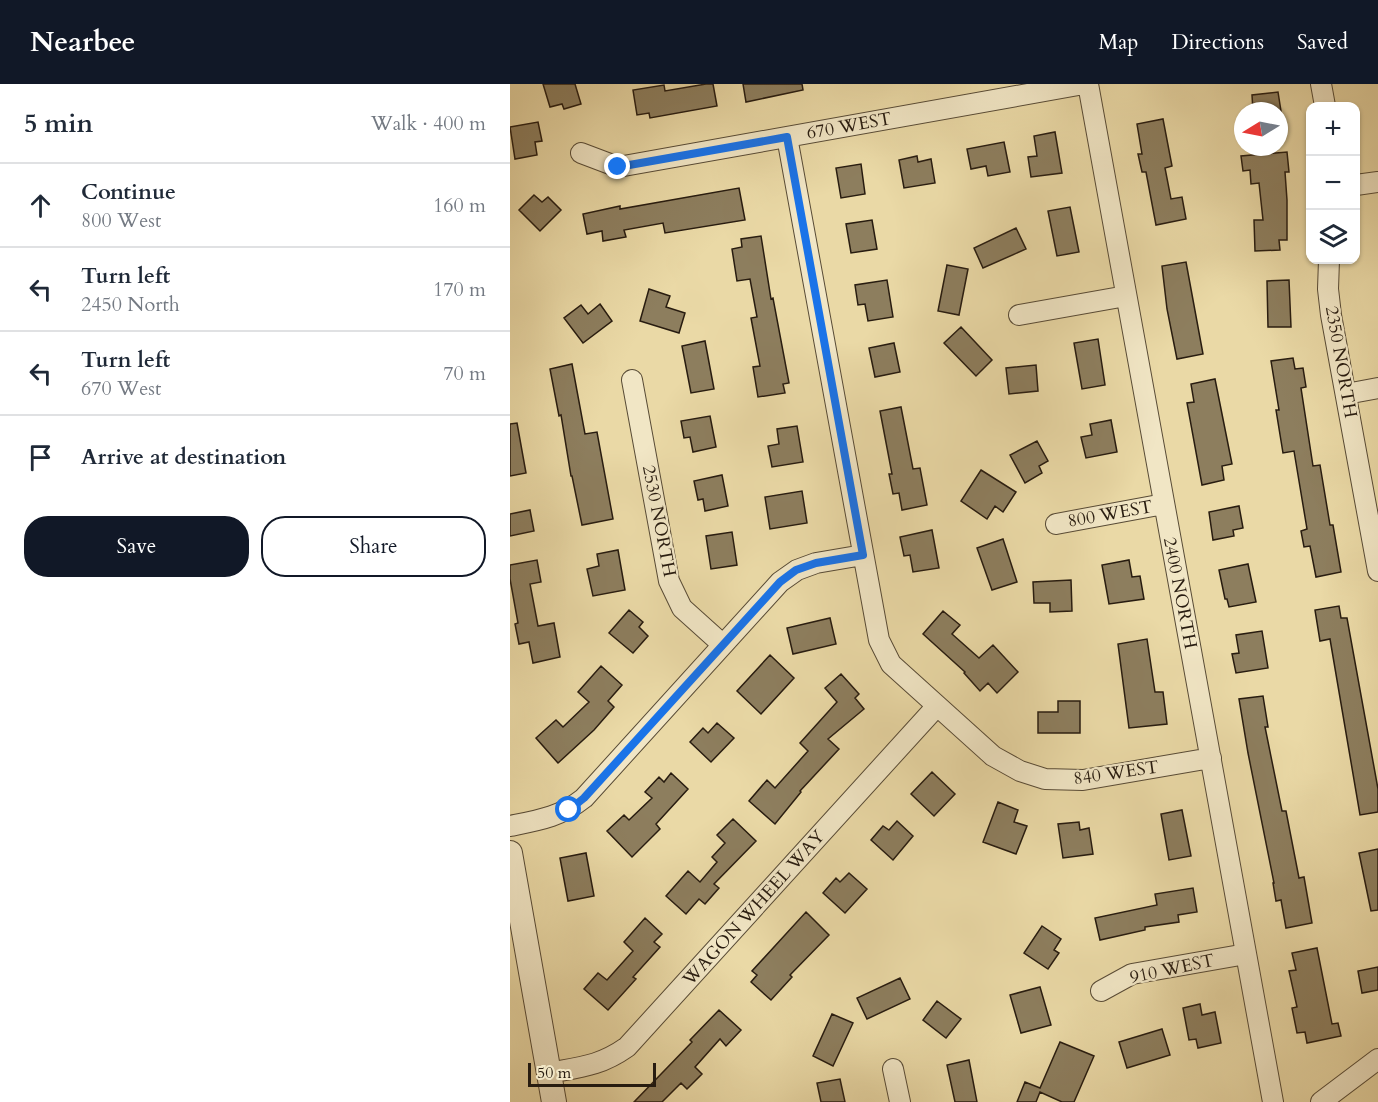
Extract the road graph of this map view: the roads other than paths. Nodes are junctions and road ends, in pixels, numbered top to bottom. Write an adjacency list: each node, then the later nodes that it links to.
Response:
1 (1086, 84): 4 (street, 670 WEST); 9 (street, 2400 NORTH)
2 (1322, 84): 3 (street)
3 (1324, 102)
4 (787, 137): 5 (street, 670 WEST); 16 (street, 840 WEST)
5 (581, 153)
6 (1378, 182): 7 (street)
7 (1360, 184)
8 (1329, 264): 13 (street, 2350 NORTH)
9 (1126, 296): 10 (street); 14 (street, 2400 NORTH)
10 (1019, 315)
11 (632, 380): 18 (street, 2530 NORTH)
12 (1378, 388): 13 (street)
13 (1346, 394): 17 (street, 2350 NORTH)
14 (1164, 504): 15 (street, 800 WEST); 20 (street, 2400 NORTH)
15 (1056, 524)
16 (863, 555): 18 (street); 19 (street, 840 WEST)
17 (1378, 571)
18 (722, 644): 21 (street)
19 (937, 706): 20 (street, 840 WEST); 27 (street, WAGON WHEEL WAY)
20 (1211, 758): 23 (street, 2400 NORTH)
21 (510, 826)
22 (510, 853): 27 (street)
23 (1246, 954): 24 (street, 910 WEST); 30 (street, 2400 NORTH)
24 (1101, 991)
25 (1378, 1059): 31 (street)
26 (893, 1069): 29 (street)
27 (549, 1073): 28 (street)
28 (554, 1102)
29 (900, 1102)
30 (1273, 1102)
31 (1321, 1102)

